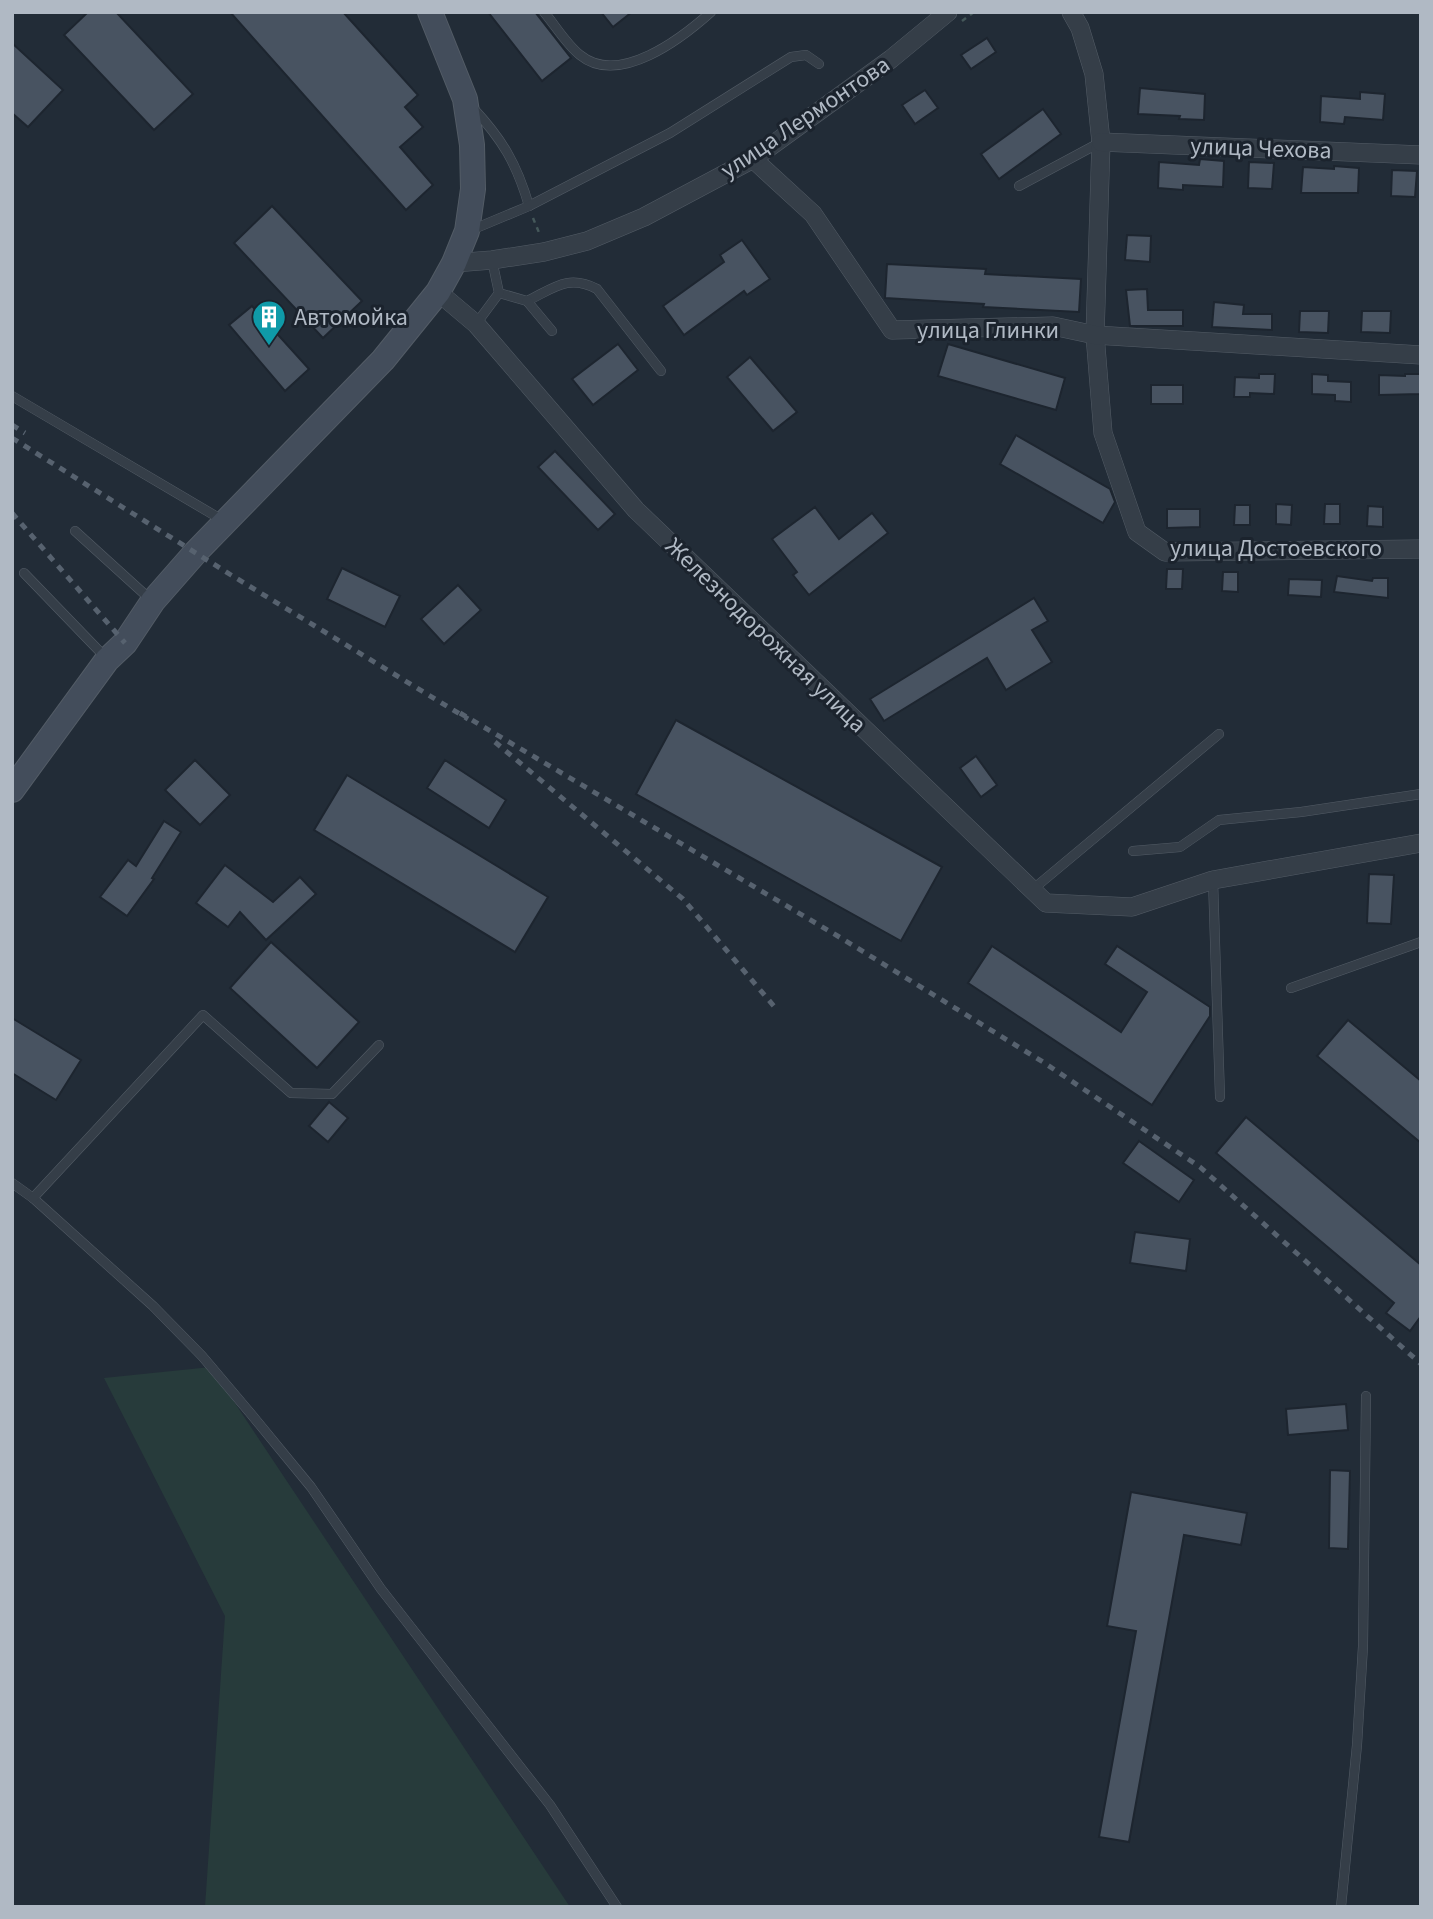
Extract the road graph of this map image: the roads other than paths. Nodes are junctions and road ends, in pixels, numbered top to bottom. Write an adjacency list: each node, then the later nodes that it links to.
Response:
1 (431, 12): 7 (main road)
2 (544, 12): 3 (lane)
3 (711, 12)
4 (948, 12): 10 (street, улица Лермонтова)
5 (1072, 12): 8 (street, улица Глинки)
6 (819, 64): 12 (lane)
7 (465, 99): 12 (lane); 13 (main road)
8 (1101, 142): 9 (street, улица Чехова); 11 (lane); 21 (street, улица Глинки)
9 (1421, 155)
10 (753, 159): 14 (street, улица Лермонтова); 21 (street, улица Глинки)
11 (1019, 186)
12 (528, 206): 13 (lane)
13 (467, 231): 15 (main road)
14 (492, 260): 15 (street, улица Лермонтова); 17 (lane)
15 (454, 263): 16 (main road)
16 (438, 292): 19 (street, Железнодорожная улица); 25 (main road)
17 (499, 293): 18 (lane); 19 (lane)
18 (527, 301): 20 (lane); 23 (lane)
19 (476, 324): 38 (street, Железнодорожная улица)
20 (552, 331)
21 (1095, 335): 22 (street, улица Глинки); 27 (street, улица Глинки)
22 (1421, 355)
23 (661, 371)
24 (12, 396): 25 (lane)
25 (226, 521): 30 (main road)
26 (75, 531): 30 (lane)
27 (1137, 532): 28 (street, улица Достоевского)
28 (1421, 549)
29 (24, 573): 31 (lane)
30 (153, 601): 31 (main road)
31 (107, 660): 33 (main road)
32 (1219, 734): 38 (lane)
33 (12, 790)
34 (1421, 794): 36 (lane)
35 (1421, 843): 37 (street, Железнодорожная улица)
36 (1133, 850)
37 (1213, 880): 38 (street, Железнодорожная улица); 42 (lane)
38 (1032, 890)
39 (1421, 942): 40 (lane)
40 (1291, 988)
41 (379, 1045): 44 (lane)
42 (1220, 1097)
43 (12, 1183): 44 (lane)
44 (33, 1198): 46 (lane)
45 (1366, 1396): 47 (lane)
46 (617, 1907)
47 (1341, 1907)

